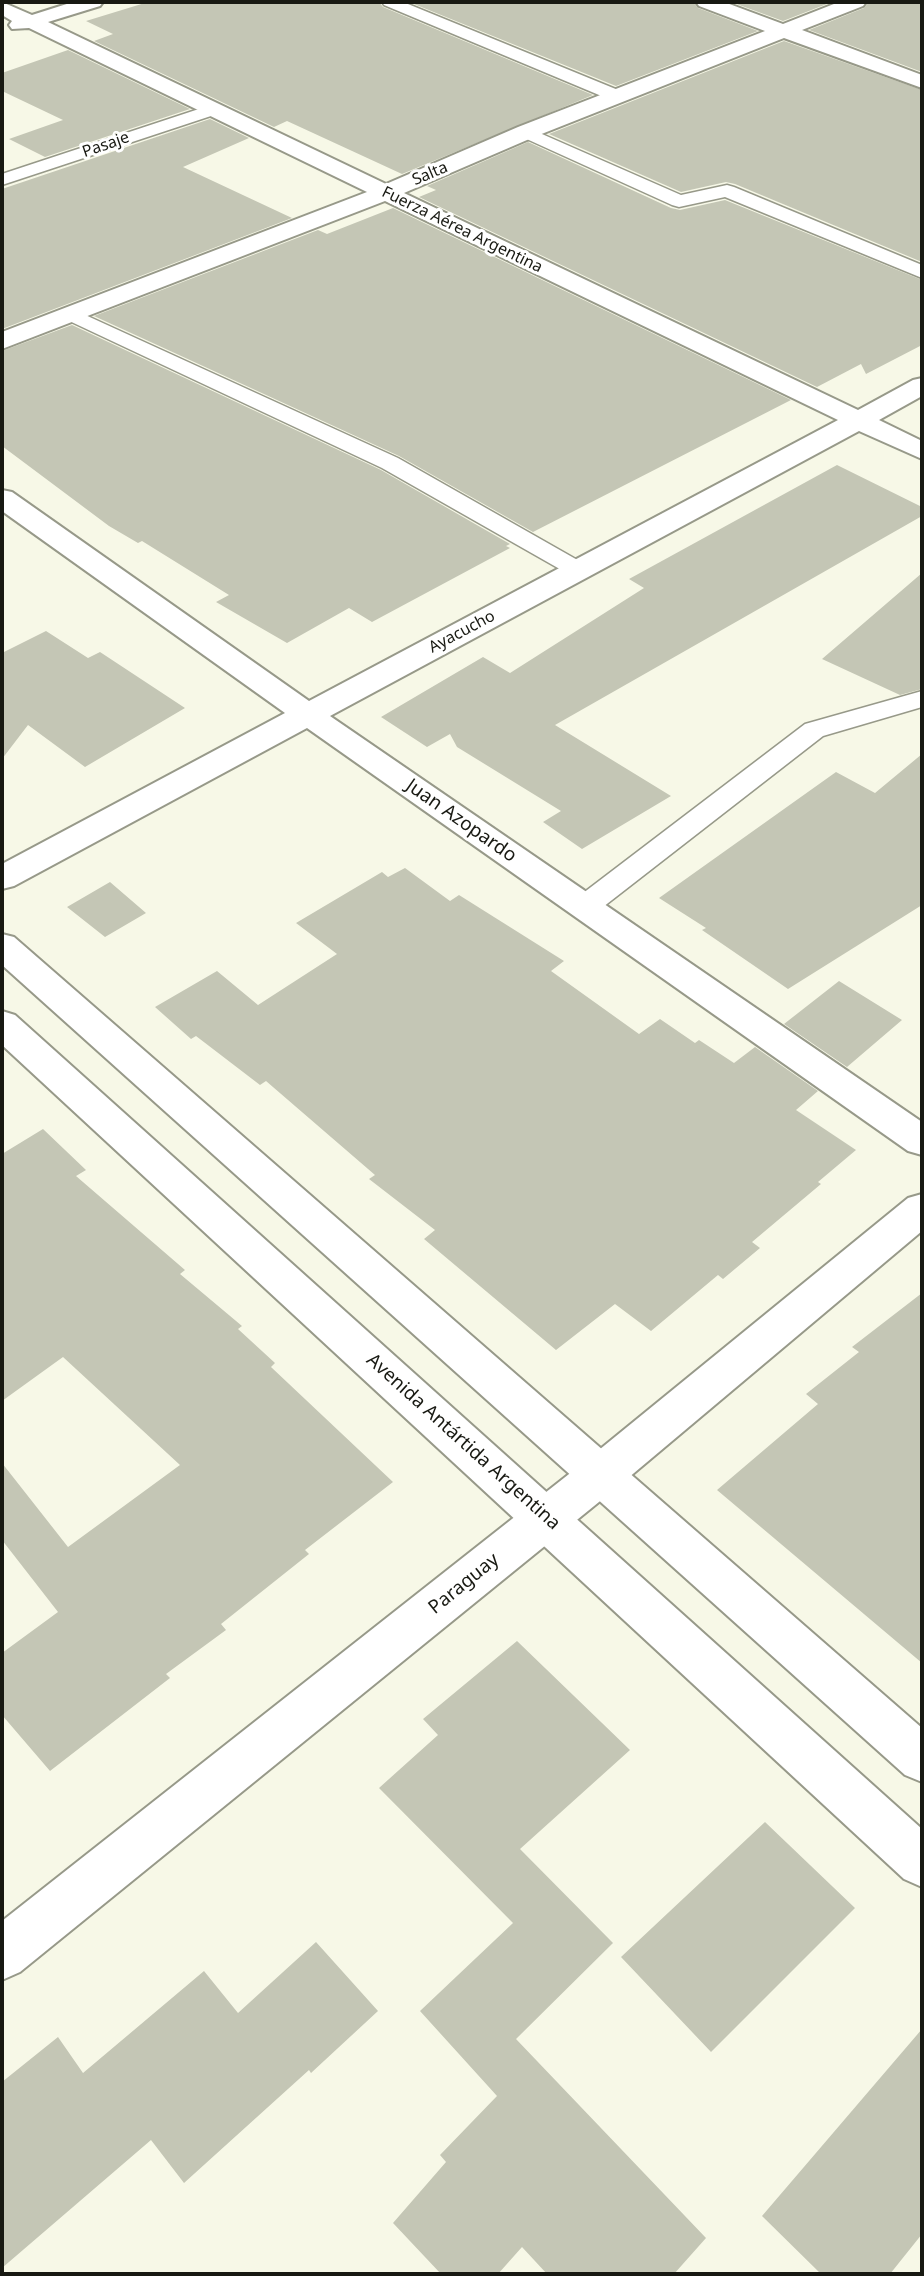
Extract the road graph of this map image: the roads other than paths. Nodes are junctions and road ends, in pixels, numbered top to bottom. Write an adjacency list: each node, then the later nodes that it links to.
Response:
1 (93, 2): 6 (street)
2 (390, 2): 10 (lane)
3 (706, 2): 7 (street)
4 (856, 2): 7 (street, Salta)
5 (2, 8): 6 (street, Fuerza Aérea Argentina)
6 (29, 22): 8 (street); 11 (street, Fuerza Aérea Argentina)
7 (784, 30): 9 (street); 10 (street, Salta)
8 (2, 31)
9 (922, 82)
10 (617, 96): 12 (street, Salta)
11 (211, 110): 13 (lane, Pasaje); 14 (street, Fuerza Aérea Argentina)
12 (526, 132): 14 (street, Salta); 15 (lane)
13 (2, 180)
14 (385, 193): 16 (street, Salta); 19 (street, Fuerza Aérea Argentina)
15 (922, 272)
16 (70, 314): 17 (street, Salta); 22 (lane)
17 (2, 341)
18 (922, 386): 19 (street, Ayacucho)
19 (858, 421): 20 (street, Fuerza Aérea Argentina); 22 (street, Ayacucho)
20 (922, 452)
21 (2, 498): 24 (street, Juan Azopardo)
22 (580, 571): 24 (street, Ayacucho)
23 (922, 699): 26 (lane)
24 (307, 714): 25 (street, Ayacucho); 26 (street, Juan Azopardo)
25 (2, 878)
26 (584, 907): 29 (street, Juan Azopardo)
27 (2, 946): 31 (street)
28 (2, 1024): 32 (street, Avenida Antártida Argentina)
29 (922, 1141)
30 (922, 1209): 31 (street, Paraguay)
31 (599, 1476): 32 (street, Paraguay); 33 (street)
32 (546, 1518): 34 (street, Avenida Antártida Argentina); 35 (street, Paraguay)
33 (922, 1759)
34 (922, 1862)
35 (2, 1954)

